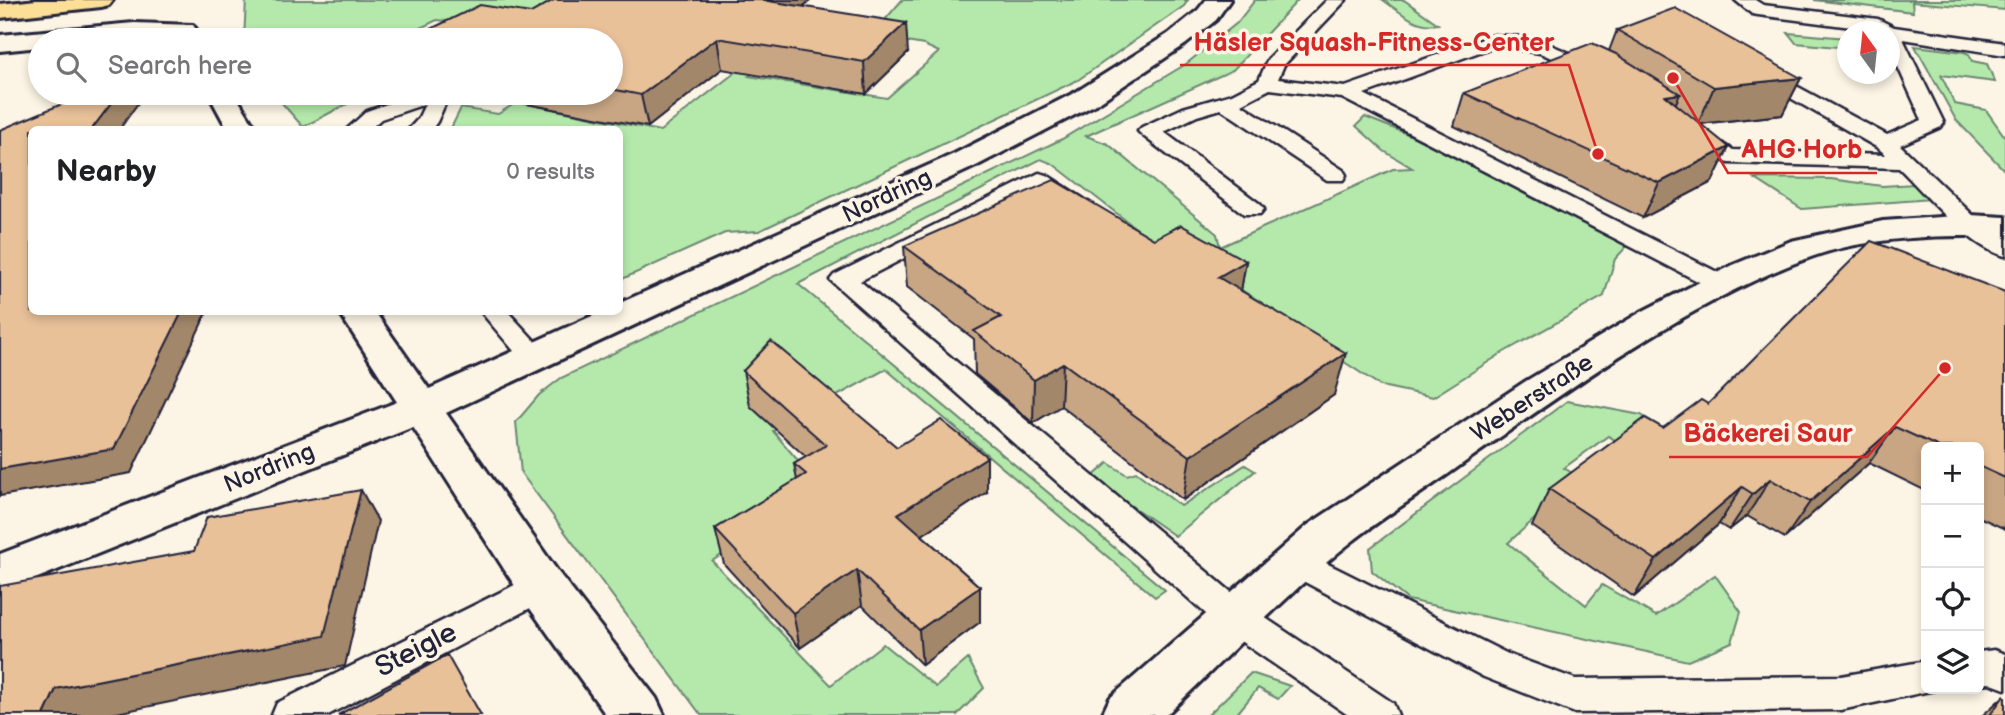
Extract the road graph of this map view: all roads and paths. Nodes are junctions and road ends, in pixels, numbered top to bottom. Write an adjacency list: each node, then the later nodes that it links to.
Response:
1 (101, 0): 5 (main road)
2 (1218, 0): 34 (street, Nordring)
3 (1337, 0): 14 (lane)
4 (1744, 0): 6 (lane)
5 (0, 11)
6 (1852, 21)
7 (1900, 33): 10 (lane)
8 (28, 40): 9 (street)
9 (0, 43)
10 (2005, 49)
11 (1900, 52): 24 (lane)
12 (1746, 65): 24 (lane)
13 (1612, 80): 15 (lane)
14 (1267, 83): 15 (lane); 16 (lane)
15 (1347, 93): 31 (lane)
16 (1224, 102): 26 (lane); 27 (lane)
17 (228, 105): 21 (street)
18 (405, 105): 22 (lane)
19 (433, 105): 23 (lane)
20 (1677, 124): 25 (lane)
21 (241, 126)
22 (361, 126)
23 (422, 126)
24 (1886, 143): 25 (lane)
25 (1906, 162): 29 (lane)
26 (1335, 175)
27 (1252, 209)
28 (1097, 217): 39 (lane)
29 (1988, 226): 30 (lane); 31 (street, Weberstraße)
30 (2005, 249)
31 (1722, 284): 36 (street, Weberstraße)
32 (359, 315): 35 (street)
33 (497, 315): 34 (lane)
34 (536, 358): 35 (street, Nordring)
35 (422, 408): 37 (street, Nordring); 38 (street)
36 (1298, 562): 39 (street, Weberstraße); 43 (lane)
37 (0, 574)
38 (541, 586): 44 (lane, Steigle); 45 (street)
39 (1236, 618): 46 (street, Weberstraße); 47 (lane)
40 (1984, 667): 41 (lane)
41 (2005, 673)
42 (1921, 678): 43 (lane)
43 (1640, 705)
44 (291, 715)
45 (637, 715)
46 (1129, 715)
47 (1379, 715)

